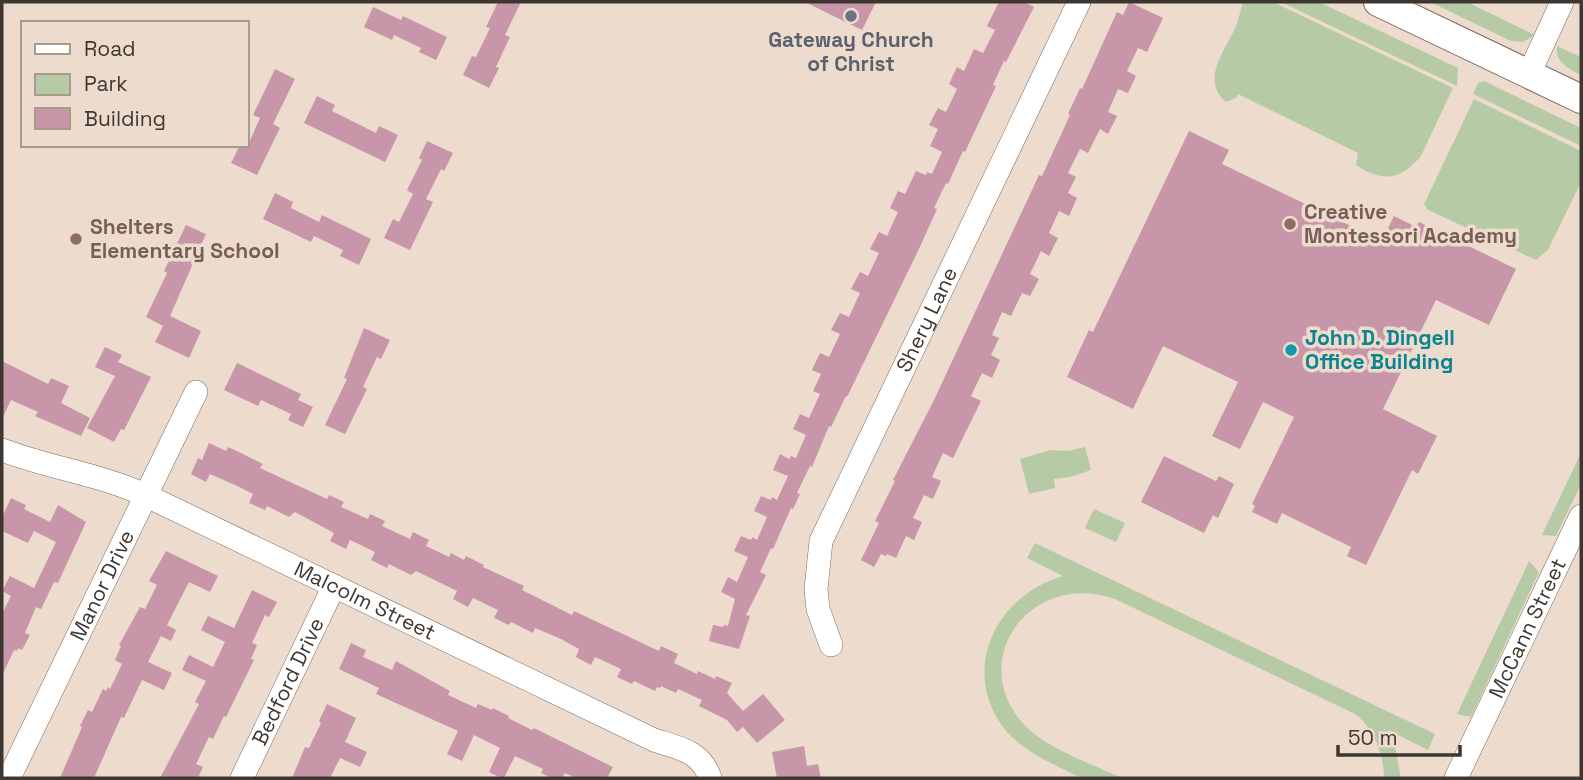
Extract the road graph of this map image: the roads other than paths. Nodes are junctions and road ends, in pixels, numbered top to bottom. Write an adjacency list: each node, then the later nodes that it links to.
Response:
1 (1079, 2): 11 (street, Shery Lane)
2 (1378, 2): 4 (main road)
3 (1562, 2): 4 (street)
4 (1529, 74): 5 (main road)
5 (1581, 99)
6 (196, 392): 8 (street, Manor Drive)
7 (2, 450): 8 (street, Malcolm Street)
8 (145, 495): 10 (street, Malcolm Street); 12 (street, Manor Drive)
9 (1581, 516): 15 (street, McCann Street)
10 (334, 586): 13 (street, Bedford Drive); 14 (street, Malcolm Street)
11 (831, 645)
12 (9, 778)
13 (242, 778)
14 (710, 778)
15 (1456, 778)

